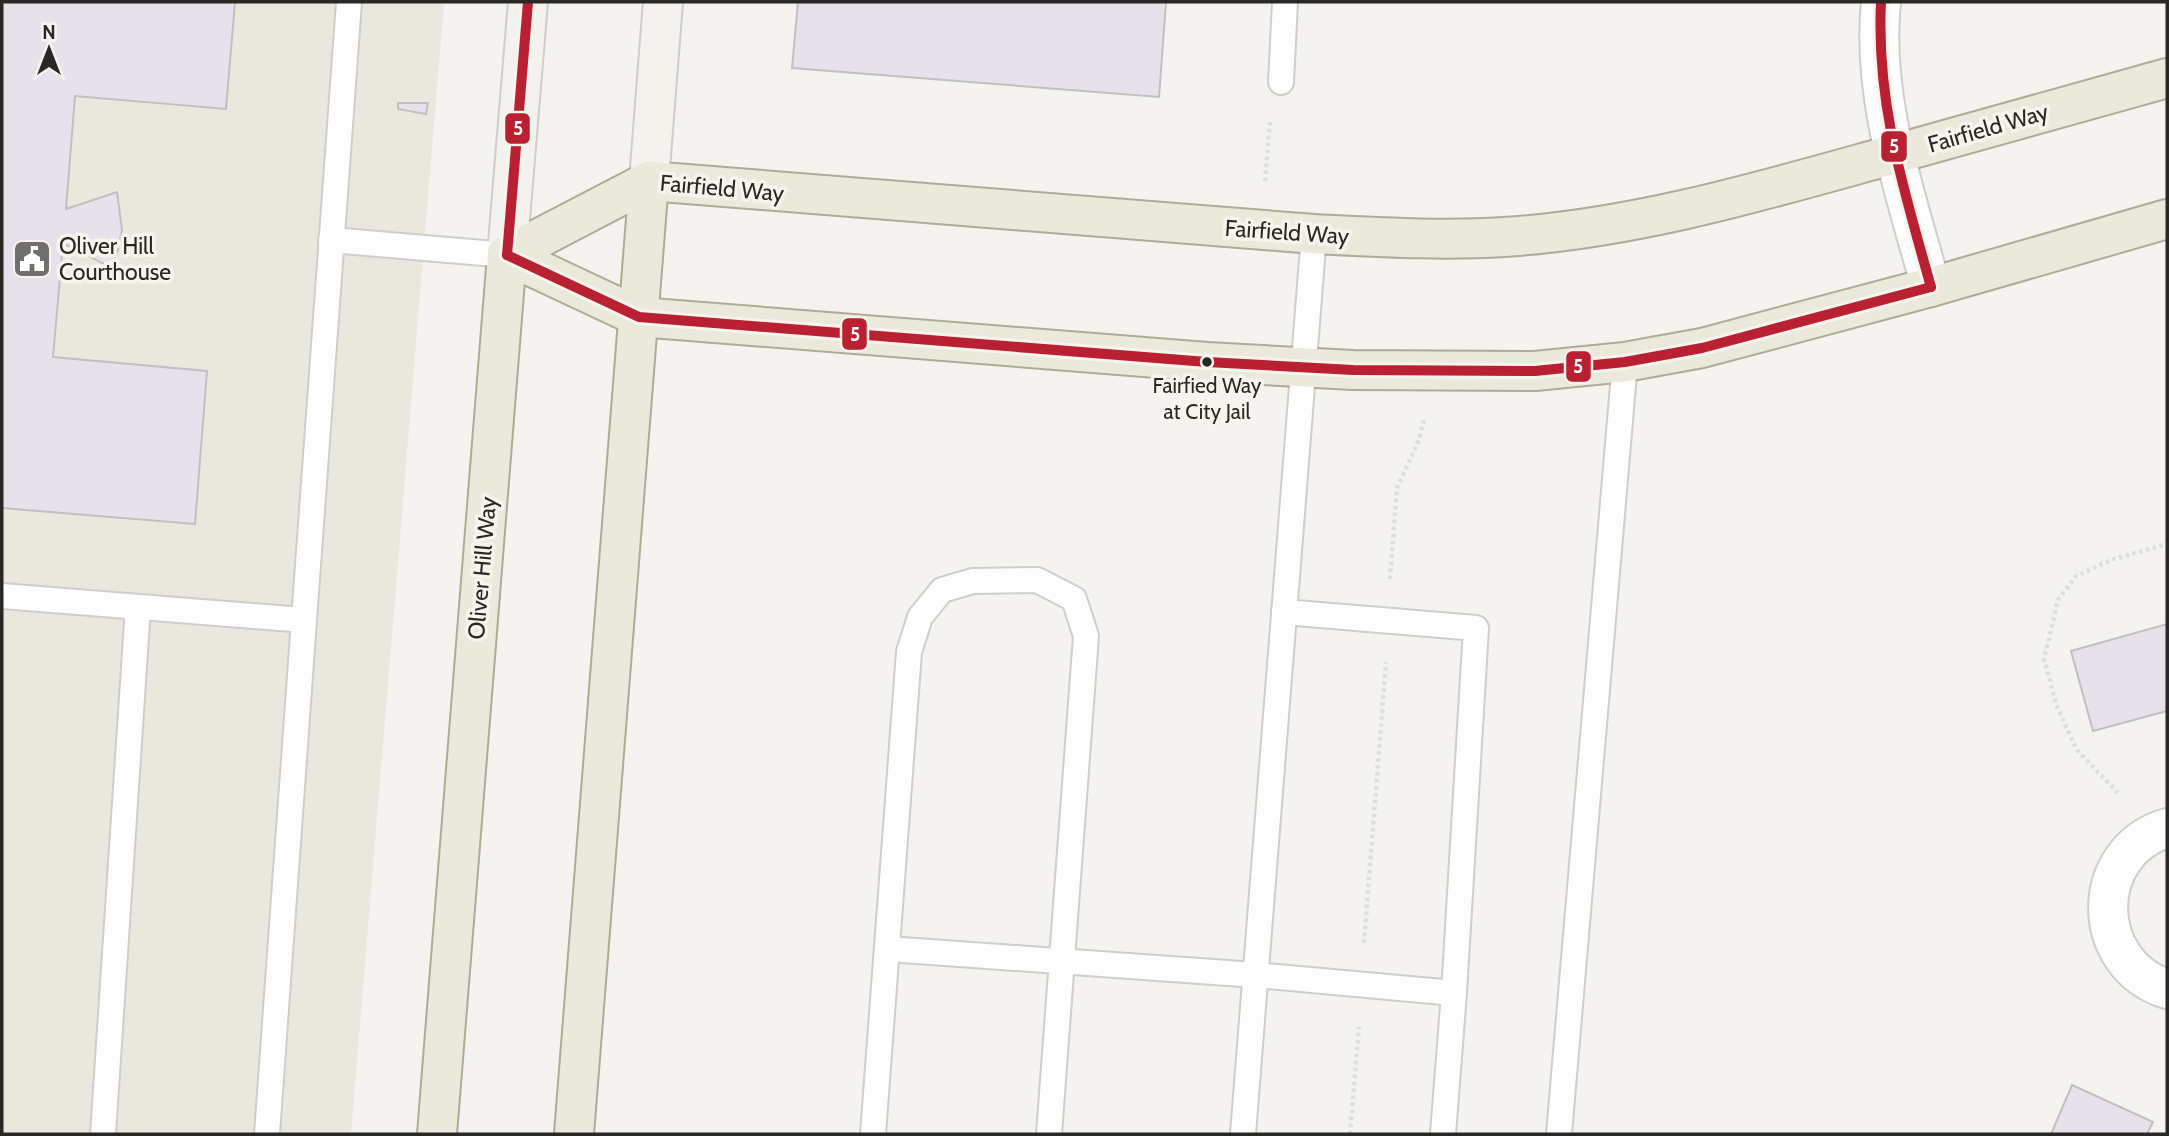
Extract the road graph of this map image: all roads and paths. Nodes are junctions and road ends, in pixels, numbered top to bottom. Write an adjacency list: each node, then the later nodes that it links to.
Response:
1 (349, 2): 14 (lane)
2 (528, 2): 15 (main road, Oliver Hill Way)
3 (663, 2): 10 (main road)
4 (1285, 2): 7 (lane)
5 (1881, 2): 9 (street)
6 (2167, 78): 9 (main road, Fairfield Way)
7 (1281, 82)
8 (1270, 127): 11 (path)
9 (1895, 154): 13 (main road, Fairfield Way); 16 (street)
10 (649, 181): 13 (main road, Fairfield Way); 15 (main road, Fairfield Way); 17 (main road)
11 (1265, 181)
12 (2167, 219): 16 (main road)
13 (1314, 234): 19 (lane)
14 (331, 240): 15 (lane); 26 (lane)
15 (507, 254): 17 (main road); 39 (main road, Oliver Hill Way)
16 (1931, 287): 18 (main road)
17 (639, 317): 19 (main road); 40 (main road)
18 (1625, 362): 19 (main road); 46 (lane)
19 (1304, 367): 25 (lane)
20 (1424, 414): 22 (path)
21 (2167, 544): 28 (path)
22 (1389, 587)
23 (2, 596): 24 (lane)
24 (138, 607): 26 (lane); 37 (lane)
25 (1284, 612): 33 (lane); 35 (lane)
26 (304, 620): 38 (lane)
27 (1387, 649): 31 (path)
28 (2118, 793)
29 (2167, 828): 34 (street)
30 (888, 949): 32 (lane); 32 (lane); 41 (lane)
31 (1363, 954)
32 (1061, 962): 33 (lane); 42 (lane)
33 (1256, 975): 35 (lane); 43 (lane)
34 (2167, 989)
35 (1454, 993): 45 (lane)
36 (1360, 1017): 44 (path)
37 (103, 1134)
38 (267, 1134)
39 (437, 1134)
40 (573, 1134)
41 (873, 1134)
42 (1049, 1134)
43 (1243, 1134)
44 (1350, 1134)
45 (1443, 1134)
46 (1559, 1134)

